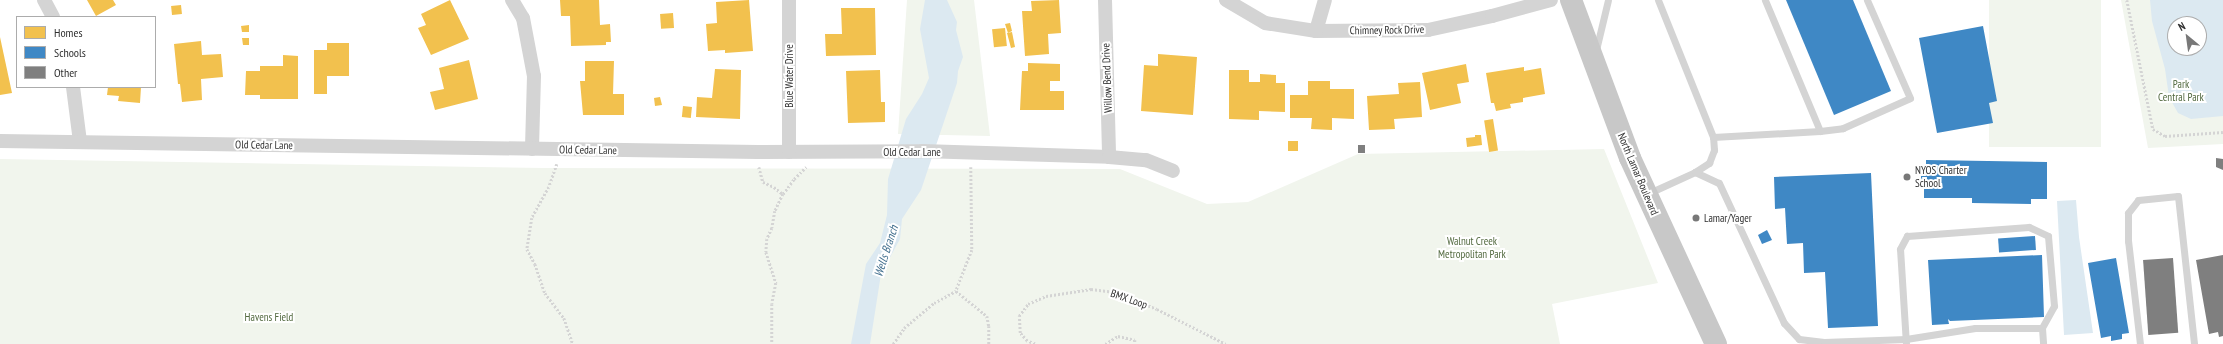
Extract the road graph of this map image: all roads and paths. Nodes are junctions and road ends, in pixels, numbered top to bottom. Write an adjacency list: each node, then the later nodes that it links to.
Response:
1 (44, 0): 14 (street)
2 (512, 0): 23 (street)
3 (789, 0): 26 (street, Blue Water Drive)
4 (1105, 0): 29 (street, Willow Bend Drive)
5 (1226, 0): 15 (street, Chimney Rock Drive)
6 (1325, 0): 15 (street)
7 (1551, 0): 15 (street, Chimney Rock Drive)
8 (1571, 0): 16 (main road, North Lamar Boulevard)
9 (1608, 0): 16 (lane)
10 (1658, 0): 20 (lane)
11 (1765, 0): 18 (lane)
12 (1867, 0): 18 (lane)
13 (2127, 0): 19 (path)
14 (52, 16)
15 (1316, 31)
16 (1594, 60): 33 (main road, North Lamar Boulevard)
17 (73, 88): 22 (street)
18 (1820, 131): 20 (lane)
19 (2223, 132)
20 (1713, 136): 31 (lane)
21 (0, 141): 22 (street, Old Cedar Lane)
22 (80, 142): 23 (street, Old Cedar Lane)
23 (532, 149): 24 (street, Old Cedar Lane)
24 (562, 150): 25 (street, Old Cedar Lane); 37 (path)
25 (758, 152): 26 (street, Old Cedar Lane); 32 (path)
26 (789, 152): 27 (street, Old Cedar Lane)
27 (825, 152): 28 (street, Old Cedar Lane); 32 (path)
28 (971, 153): 29 (street, Old Cedar Lane); 34 (path)
29 (1109, 157): 30 (street, Old Cedar Lane)
30 (1173, 171)
31 (1696, 172): 33 (lane); 36 (lane)
32 (783, 194): 38 (path)
33 (1646, 194): 45 (main road, North Lamar Boulevard)
34 (956, 291): 39 (path); 40 (path)
35 (2042, 328): 36 (lane); 36 (lane); 46 (lane)
36 (1906, 341)
37 (573, 344)
38 (772, 344)
39 (893, 344)
40 (989, 344)
41 (1034, 344): 44 (path, BMX Loop)
42 (1104, 344): 43 (path)
43 (1135, 344)
44 (1226, 344)
45 (1716, 344)
46 (2042, 344)
47 (2140, 344): 48 (lane)
48 (2194, 344)

